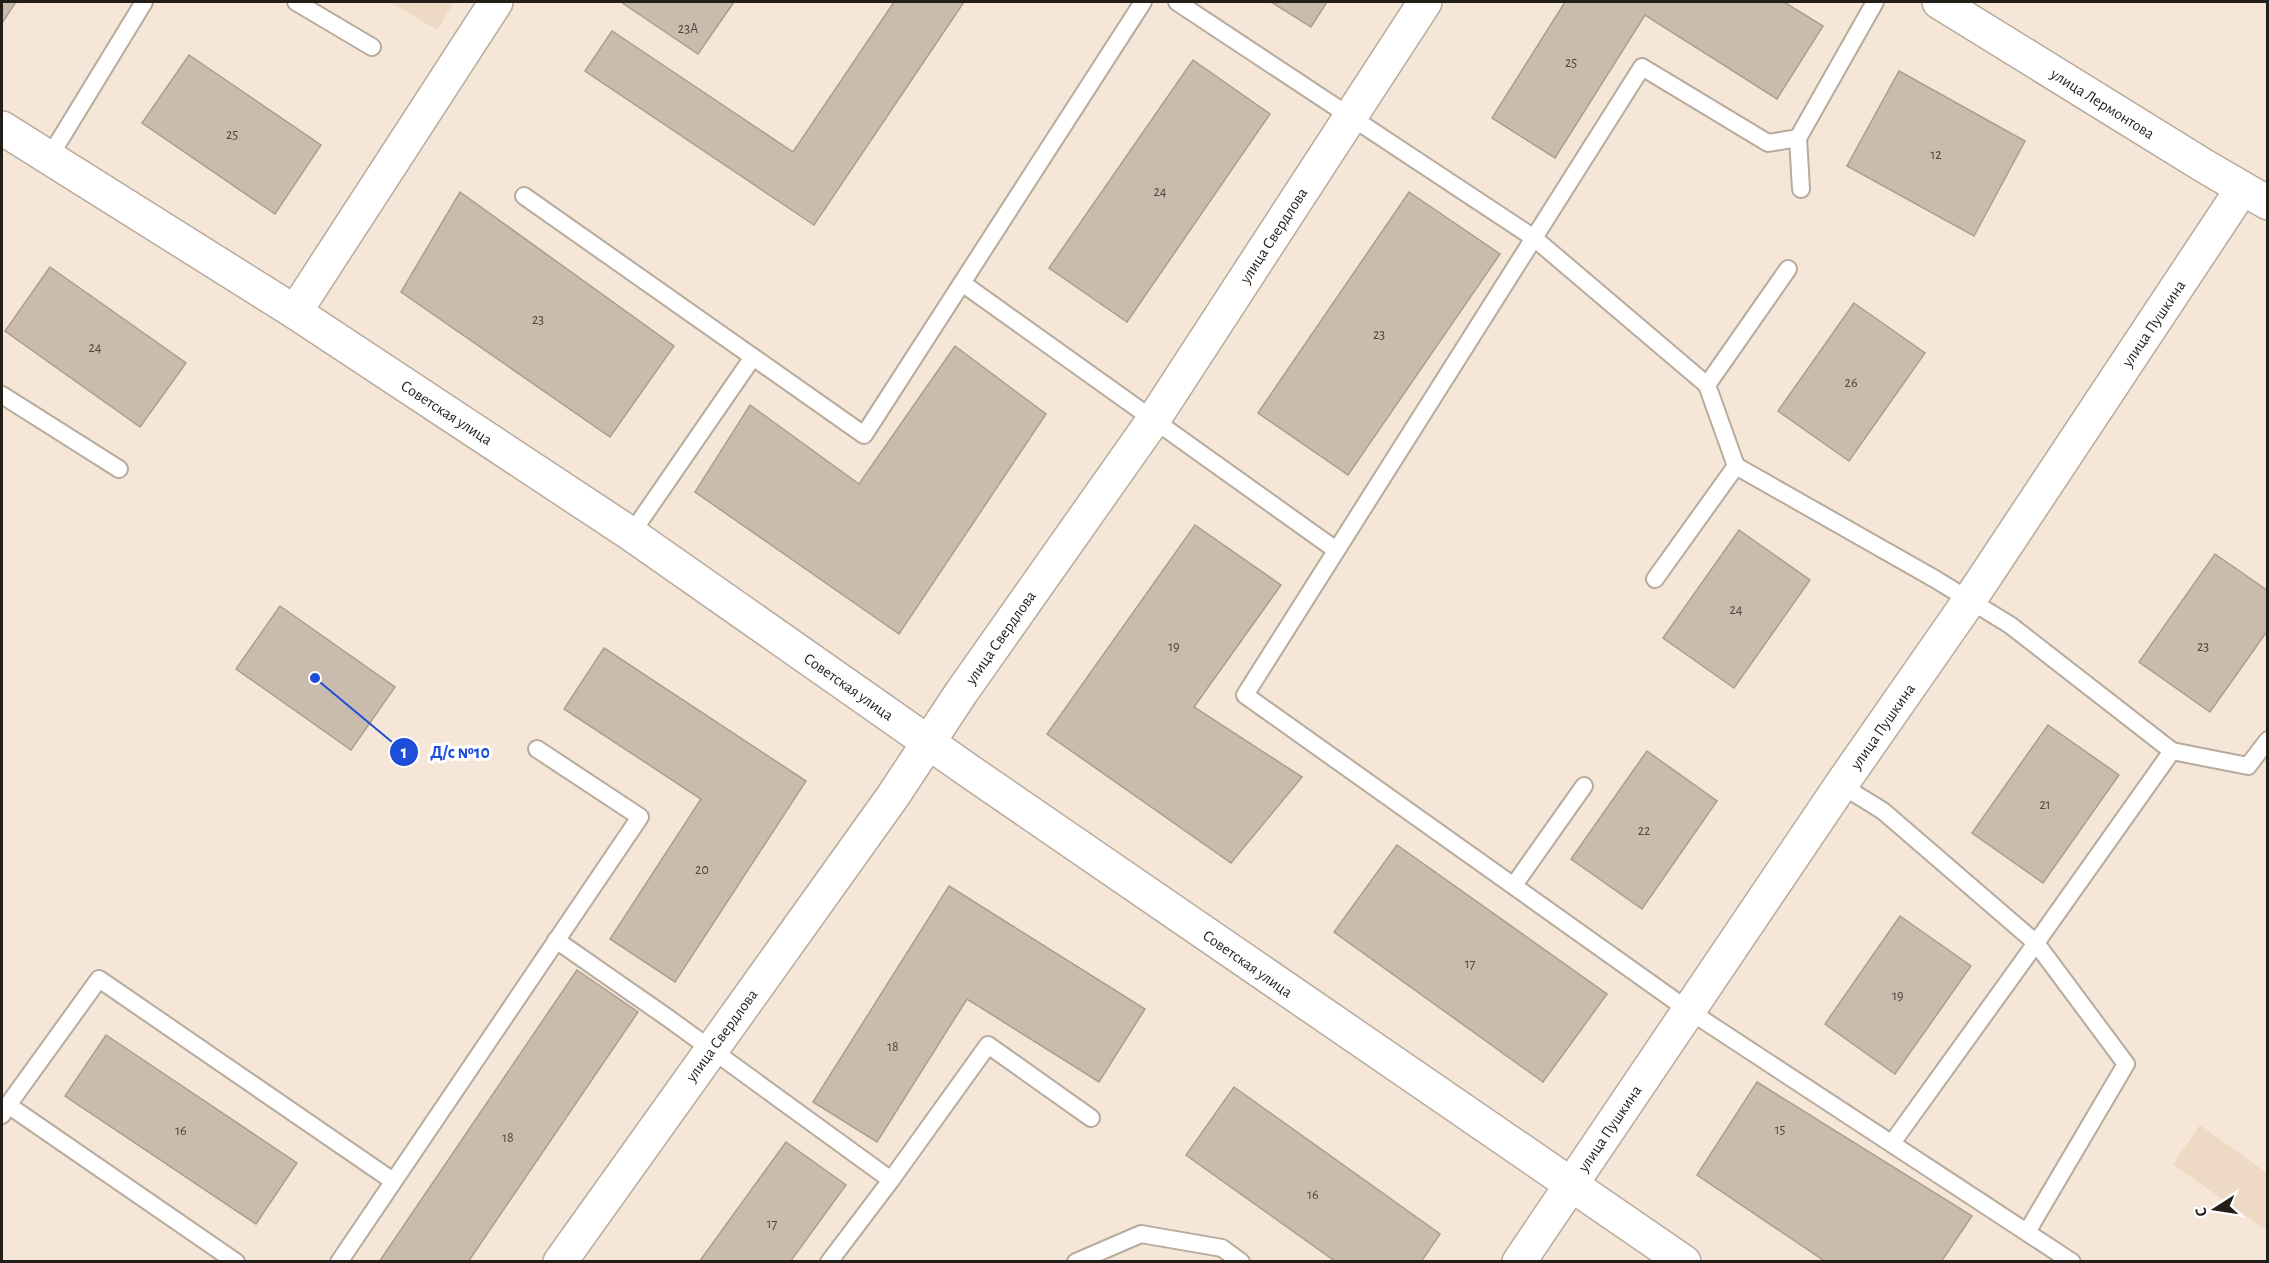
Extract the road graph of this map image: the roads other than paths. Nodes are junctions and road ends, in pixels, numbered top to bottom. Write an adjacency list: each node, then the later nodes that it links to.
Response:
1 (144, 2): 13 (lane)
2 (296, 2): 9 (lane)
3 (496, 2): 20 (street)
4 (1143, 2): 19 (lane)
5 (1177, 2): 10 (lane)
6 (1425, 2): 10 (street, улица Свердлова)
7 (1875, 2): 12 (lane)
8 (1940, 2): 16 (street, улица Лермонтова)
9 (372, 47)
10 (1350, 116): 17 (lane); 24 (street, улица Свердлова)
11 (2, 128): 13 (street, Советская улица)
12 (1798, 138): 14 (lane); 17 (lane)
13 (50, 156): 20 (street, Советская улица)
14 (1802, 189)
15 (524, 196): 21 (lane)
16 (2255, 196): 30 (street, улица Пушкина)
17 (1534, 238): 22 (lane); 28 (lane)
18 (1788, 269): 22 (lane)
19 (962, 283): 21 (lane); 24 (lane)
20 (296, 312): 27 (street, Советская улица)
21 (753, 357): 27 (lane)
22 (1707, 385): 25 (lane)
23 (2, 395): 26 (lane)
24 (1154, 419): 28 (lane); 32 (street, улица Свердлова)
25 (1736, 466): 29 (lane); 30 (lane)
26 (119, 469)
27 (631, 534): 32 (street, Советская улица)
28 (1336, 550): 37 (lane)
29 (1655, 579)
30 (1969, 601): 34 (lane); 35 (street, улица Пушкина)
31 (2268, 740): 34 (lane)
32 (928, 742): 41 (street, улица Свердлова); 47 (street, Советская улица)
33 (537, 748): 38 (lane)
34 (2172, 751): 39 (lane)
35 (1841, 785): 39 (lane); 40 (street, улица Пушкина)
36 (1584, 786): 37 (lane)
37 (1515, 885): 40 (lane)
38 (556, 940): 41 (lane); 46 (lane)
39 (2036, 943): 44 (lane); 48 (lane)
40 (1688, 1010): 44 (lane); 47 (street, улица Пушкина)
41 (710, 1049): 45 (lane); 51 (street, улица Свердлова)
42 (5, 1110): 46 (lane); 49 (lane)
43 (1091, 1118): 45 (lane)
44 (1892, 1143): 48 (lane)
45 (891, 1180): 52 (lane)
46 (393, 1181): 50 (lane)
47 (1570, 1185): 55 (street, улица Пушкина); 56 (street, Советская улица)
48 (2027, 1232): 57 (lane)
49 (236, 1262)
50 (339, 1262)
51 (560, 1262)
52 (829, 1262)
53 (1076, 1262): 54 (lane)
54 (1241, 1262)
55 (1519, 1262)
56 (1684, 1262)
57 (2072, 1262)

